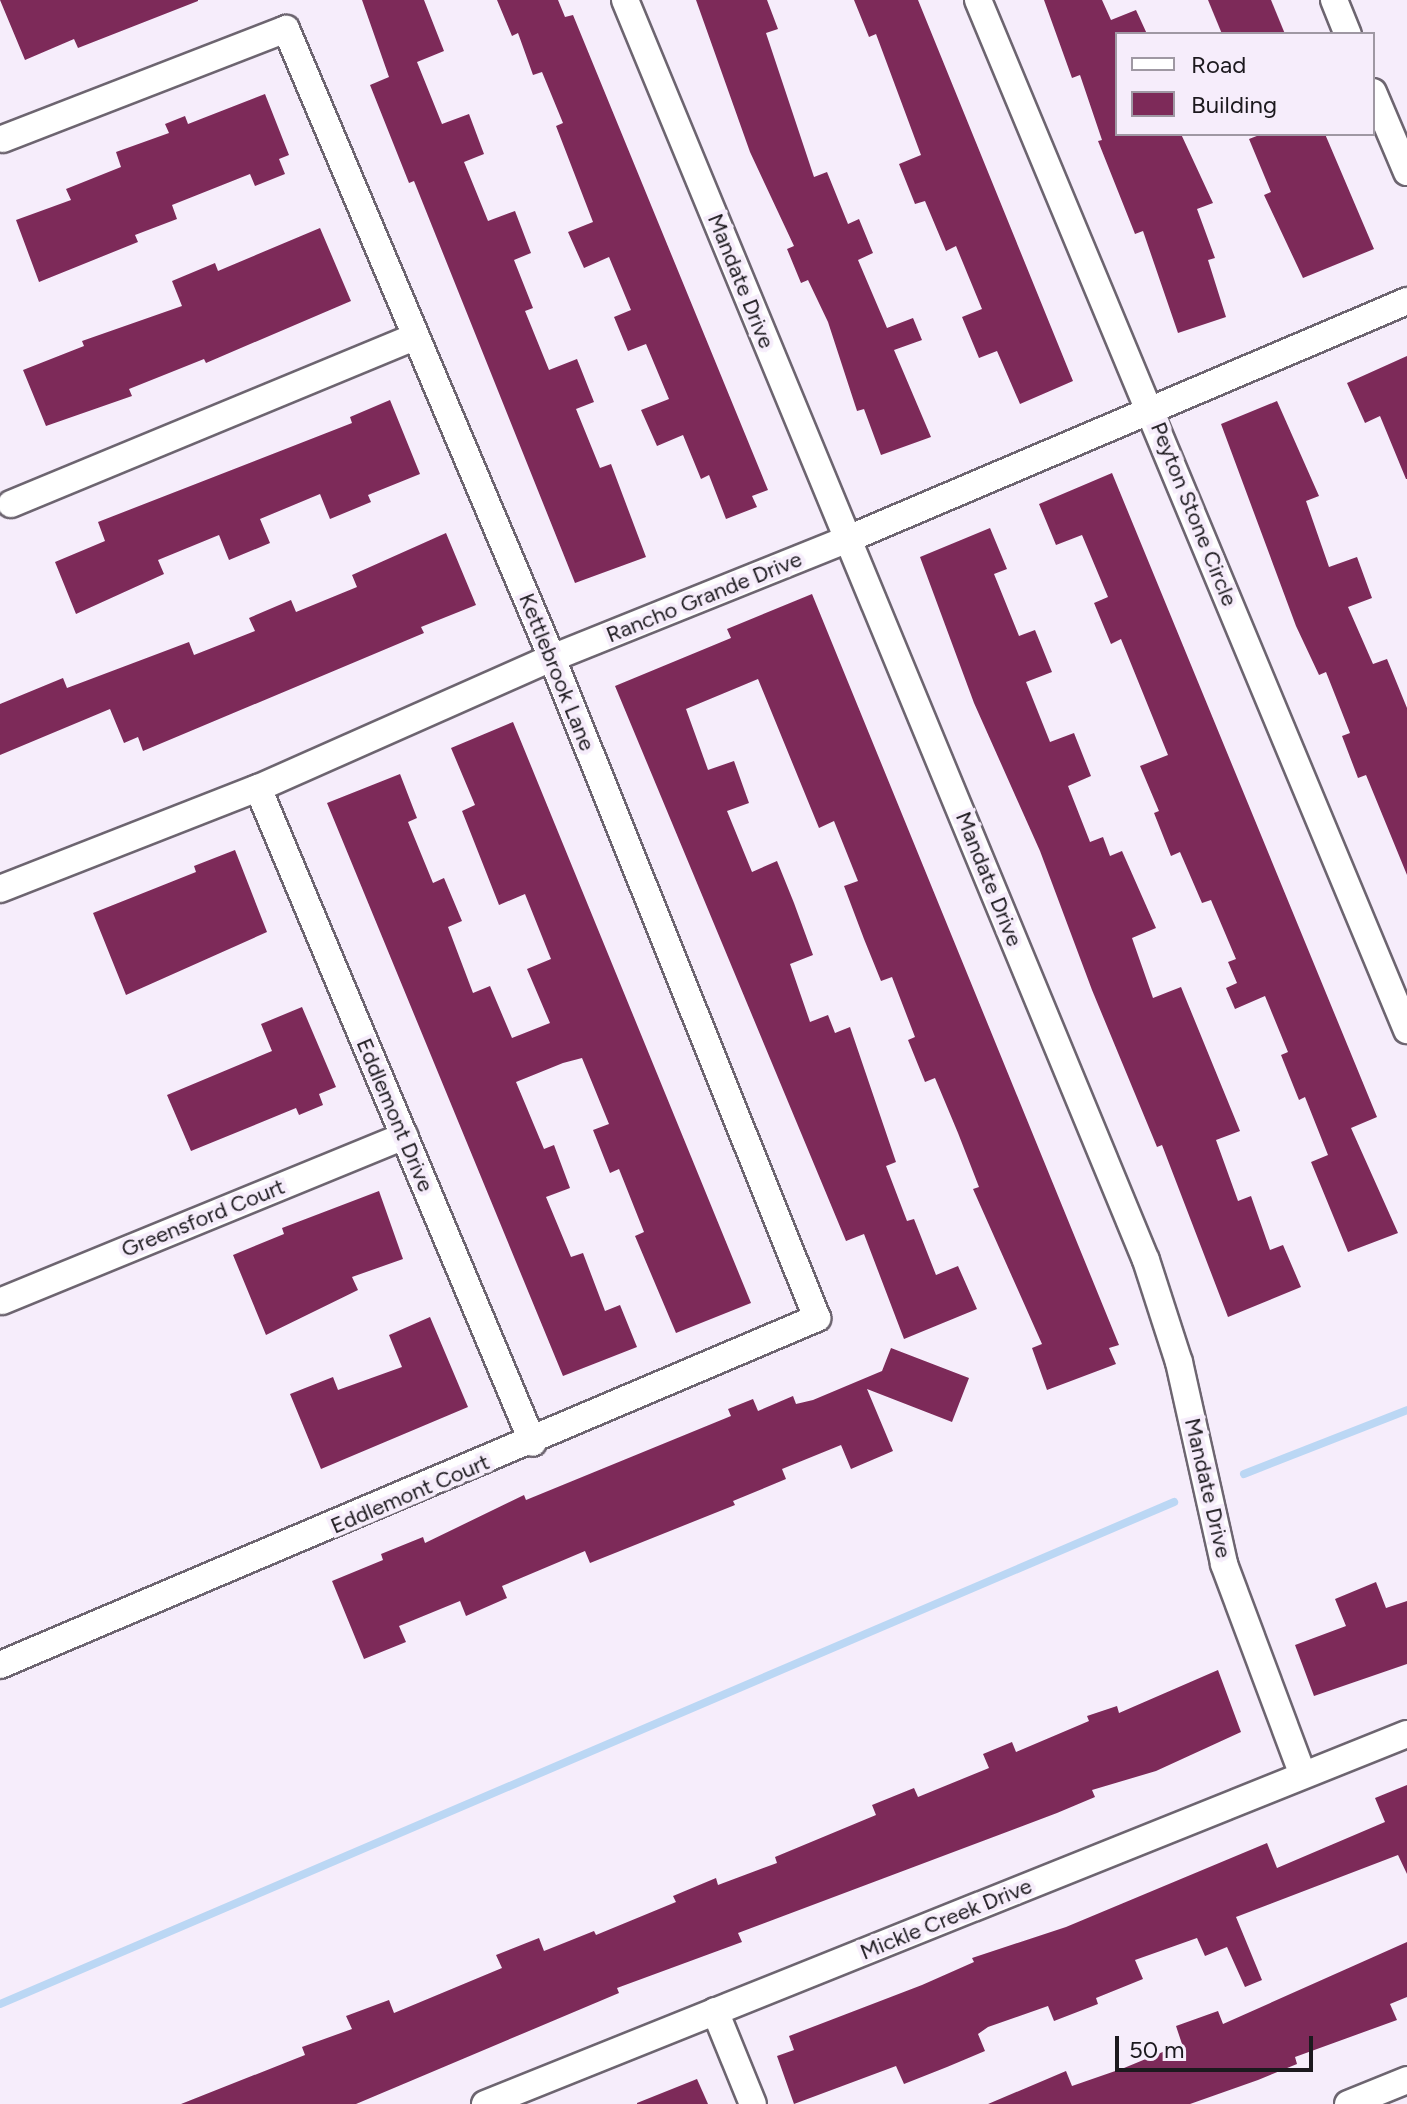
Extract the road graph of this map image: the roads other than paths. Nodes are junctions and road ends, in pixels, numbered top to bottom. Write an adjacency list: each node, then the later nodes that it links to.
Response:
1 (625, 0): 12 (street, Mandate Drive)
2 (978, 0): 10 (street, Peyton Stone Circle)
3 (1334, 0): 4 (street)
4 (1347, 32)
5 (1375, 97): 7 (street)
6 (3, 139): 9 (street, Kettlebrook Lane)
7 (1407, 172)
8 (1407, 301): 10 (street, Rancho Grande Drive)
9 (416, 336): 11 (street); 13 (street, Kettlebrook Lane)
10 (1150, 410): 12 (street, Rancho Grande Drive); 16 (street, Peyton Stone Circle)
11 (11, 504)
12 (848, 539): 13 (street, Rancho Grande Drive); 23 (street, Mandate Drive)
13 (552, 658): 14 (street, Rancho Grande Drive); 19 (street, Kettlebrook Lane)
14 (258, 788): 15 (street, Rancho Grande Drive); 17 (street, Eddlemont Drive)
15 (0, 889)
16 (1407, 1030)
17 (404, 1136): 18 (street, Greensford Court); 20 (street, Eddlemont Drive)
18 (2, 1301)
19 (817, 1318): 20 (street, Eddlemont Court)
20 (533, 1443): 21 (street, Eddlemont Court)
21 (0, 1665)
22 (1407, 1734): 23 (street, Mickle Creek Drive)
23 (1303, 1775): 24 (street, Mickle Creek Drive)
24 (715, 2011): 26 (street, Mickle Creek Drive); 27 (street)
25 (1407, 2080): 28 (street)
26 (485, 2104)
27 (753, 2104)
28 (1348, 2104)

